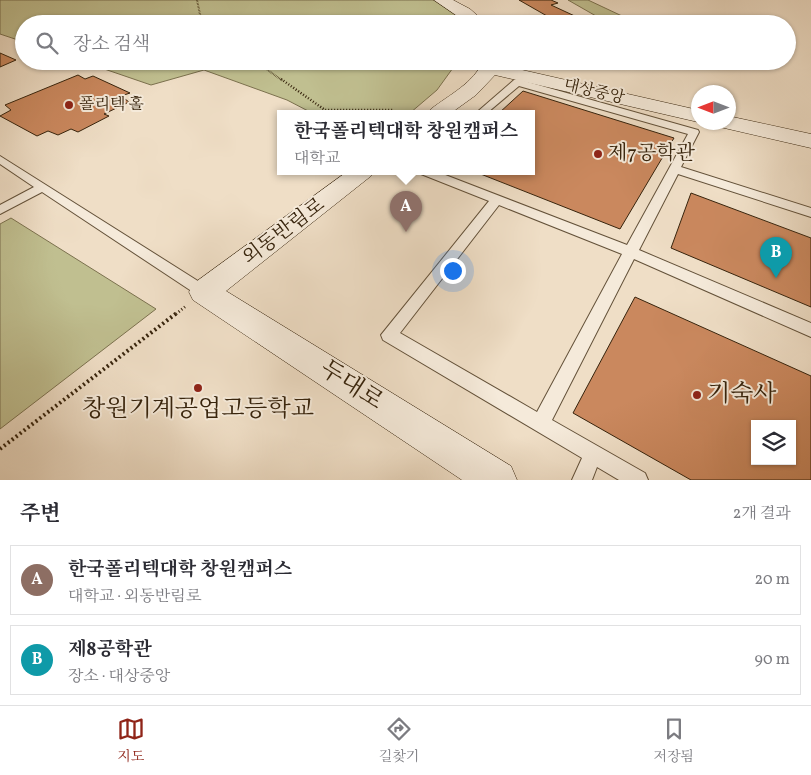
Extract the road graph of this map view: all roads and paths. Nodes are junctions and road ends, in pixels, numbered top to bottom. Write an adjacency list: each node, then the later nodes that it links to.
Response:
1 (197, 0): 3 (path)
2 (442, 0): 4 (street)
3 (200, 15)
4 (468, 15)
5 (268, 70): 8 (path)
6 (488, 70): 11 (street)
7 (511, 70): 13 (street, 대상중앙)
8 (325, 110)
9 (325, 110): 10 (path)
10 (393, 110)
11 (442, 110)
12 (484, 110): 17 (lane)
13 (691, 114)
14 (736, 124): 15 (street)
15 (811, 141)
16 (0, 159): 20 (lane)
17 (674, 169): 23 (lane); 24 (lane)
18 (358, 175): 25 (street, 외동반림로)
19 (434, 175): 21 (lane)
20 (43, 187): 22 (lane); 25 (lane)
21 (497, 199): 24 (lane); 27 (lane)
22 (0, 210)
23 (811, 213)
24 (631, 252): 26 (lane); 27 (lane)
25 (204, 292): 28 (path); 30 (street, 두대로)
26 (811, 330)
27 (541, 423): 29 (lane)
28 (0, 449)
29 (594, 454): 31 (lane); 32 (lane)
30 (497, 480)
31 (582, 480)
32 (638, 480)

